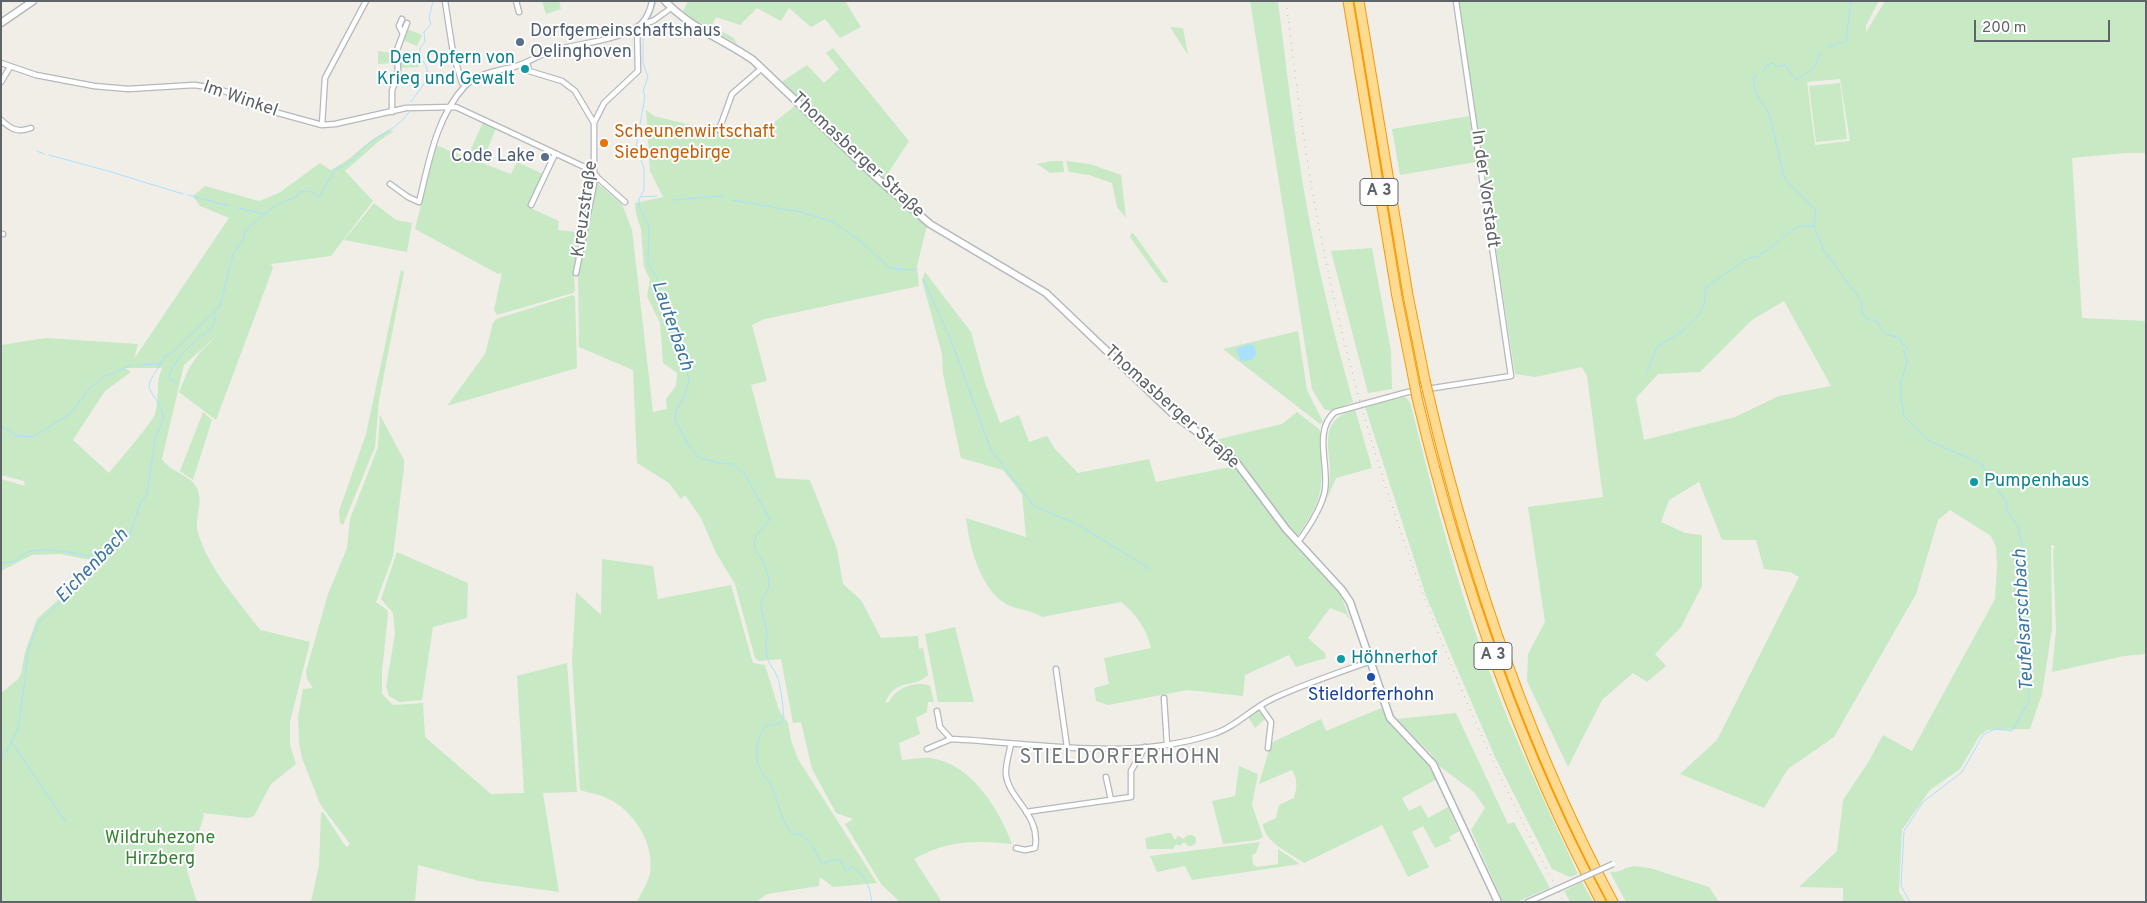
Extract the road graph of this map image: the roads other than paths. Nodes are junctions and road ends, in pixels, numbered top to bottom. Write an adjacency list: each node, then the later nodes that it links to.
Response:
1 (33, 1): 13 (main road)
2 (366, 1): 27 (street)
3 (445, 1): 22 (street)
4 (516, 1): 11 (street)
5 (652, 1): 15 (street)
6 (665, 1): 10 (main road, Thomasberger Straße)
7 (1348, 1): 56 (highway, A 3, bridge)
8 (1358, 1): 57 (highway, A 3, bridge)
9 (1456, 1): 36 (street, In der Vorstadt)
10 (671, 8): 15 (street); 20 (main road, Thomasberger Straße)
11 (519, 12)
12 (402, 19): 16 (street)
13 (1, 23)
14 (407, 23): 16 (street)
15 (641, 25): 17 (street); 26 (street)
16 (403, 34): 24 (street)
17 (527, 62): 22 (street); 26 (street, Kreuzstraße)
18 (1, 63): 19 (street, Im Winkel)
19 (10, 67): 21 (street); 27 (street, Im Winkel)
20 (762, 68): 29 (street); 36 (main road, Thomasberger Straße)
21 (1, 82)
22 (466, 85): 23 (street)
23 (450, 106): 24 (street, Im Winkel); 30 (street); 32 (street)
24 (392, 112): 27 (street, Im Winkel)
25 (1, 120): 28 (street)
26 (594, 123): 31 (street, Kreuzstraße)
27 (322, 125)
28 (31, 128)
29 (719, 130)
30 (555, 154): 31 (street); 34 (street)
31 (593, 170): 33 (street); 35 (street, Kreuzstraße)
32 (390, 184)
33 (626, 202)
34 (531, 205)
35 (576, 273)
36 (1298, 542): 37 (main road, Thomasberger Straße)
37 (1371, 660): 40 (street); 54 (main road, Thomasberger Straße)
38 (1056, 669): 45 (street)
39 (1164, 698): 44 (street)
40 (1260, 706): 44 (street); 47 (street)
41 (937, 711): 42 (street)
42 (951, 739): 43 (street); 48 (street)
43 (1012, 744): 45 (street); 51 (street)
44 (1167, 744): 46 (street)
45 (1067, 747): 46 (street)
46 (1145, 747): 50 (street)
47 (1268, 748)
48 (927, 749)
49 (1106, 777): 50 (street)
50 (1111, 800): 51 (street)
51 (1026, 812): 52 (street)
52 (1016, 848)
53 (1618, 860): 55 (street, bridge)
54 (1498, 902)
55 (1528, 902)
56 (1601, 902)
57 (1614, 902)

